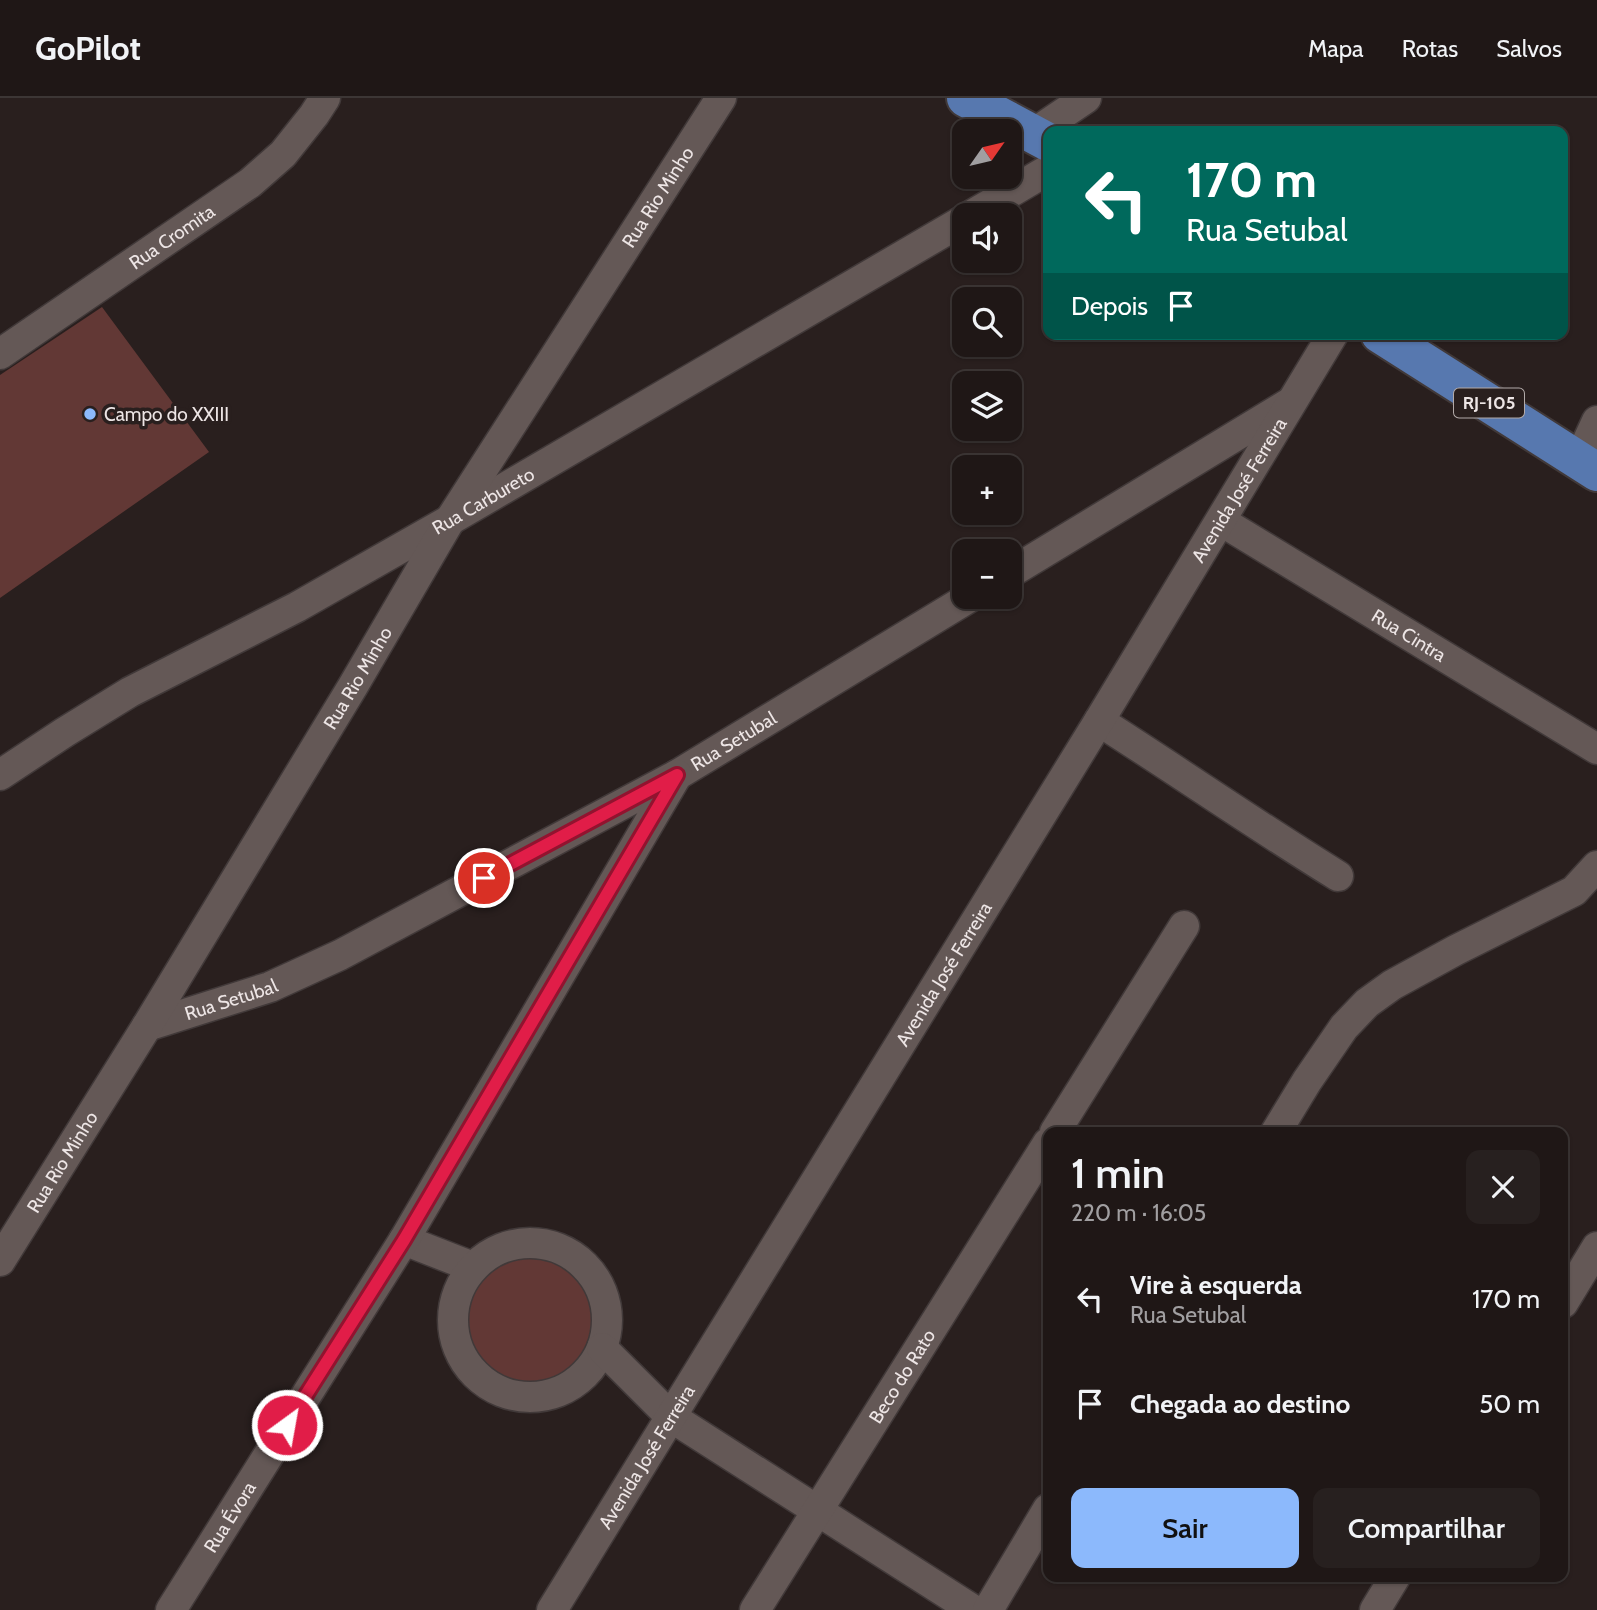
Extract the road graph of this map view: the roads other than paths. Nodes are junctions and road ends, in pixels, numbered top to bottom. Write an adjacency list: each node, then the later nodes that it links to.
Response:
1 (325, 98): 12 (street, Rua Cromita)
2 (721, 98): 16 (street, Rua Rio Minho)
3 (966, 98): 6 (main road)
4 (1086, 98): 5 (street)
5 (1054, 126)
6 (1041, 138)
7 (1043, 173): 8 (street)
8 (992, 203)
9 (952, 227): 16 (street, Rua Carbureto)
10 (1329, 340): 13 (street, Avenida José Ferreira)
11 (1389, 340): 15 (main road, RJ-105)
12 (0, 354)
13 (1292, 401): 17 (street, Avenida José Ferreira); 18 (street)
14 (1597, 421): 15 (street)
15 (1588, 466)
16 (450, 520): 22 (street, Rua Carbureto); 27 (street, Rua Rio Minho)
17 (1221, 521): 20 (street, Avenida José Ferreira); 21 (street, Rua Cintra)
18 (1022, 566)
19 (952, 608): 23 (street, Rua Setubal)
20 (1099, 721): 25 (street); 37 (street, Avenida José Ferreira)
21 (1597, 749)
22 (0, 775)
23 (677, 775): 27 (street, Rua Setubal); 31 (street, Rua Évora)
24 (1597, 866): 29 (street)
25 (1338, 876)
26 (1184, 926): 28 (street)
27 (147, 1026): 33 (street, Rua Rio Minho)
28 (1058, 1127)
29 (1279, 1127)
30 (1043, 1151): 38 (street, Beco do Rato)
31 (404, 1240): 34 (street); 41 (street, Rua Évora)
32 (1597, 1247): 35 (street)
33 (0, 1261)
34 (472, 1267): 36 (street); 36 (street)
35 (1568, 1295)
36 (602, 1348): 37 (street)
37 (671, 1417): 38 (street); 42 (street, Avenida José Ferreira)
38 (817, 1512): 43 (street, Beco do Rato); 44 (street)
39 (1043, 1517): 45 (street)
40 (1392, 1582): 46 (street)
41 (171, 1610)
42 (552, 1610)
43 (755, 1610)
44 (973, 1610)
45 (988, 1610)
46 (1375, 1610)

